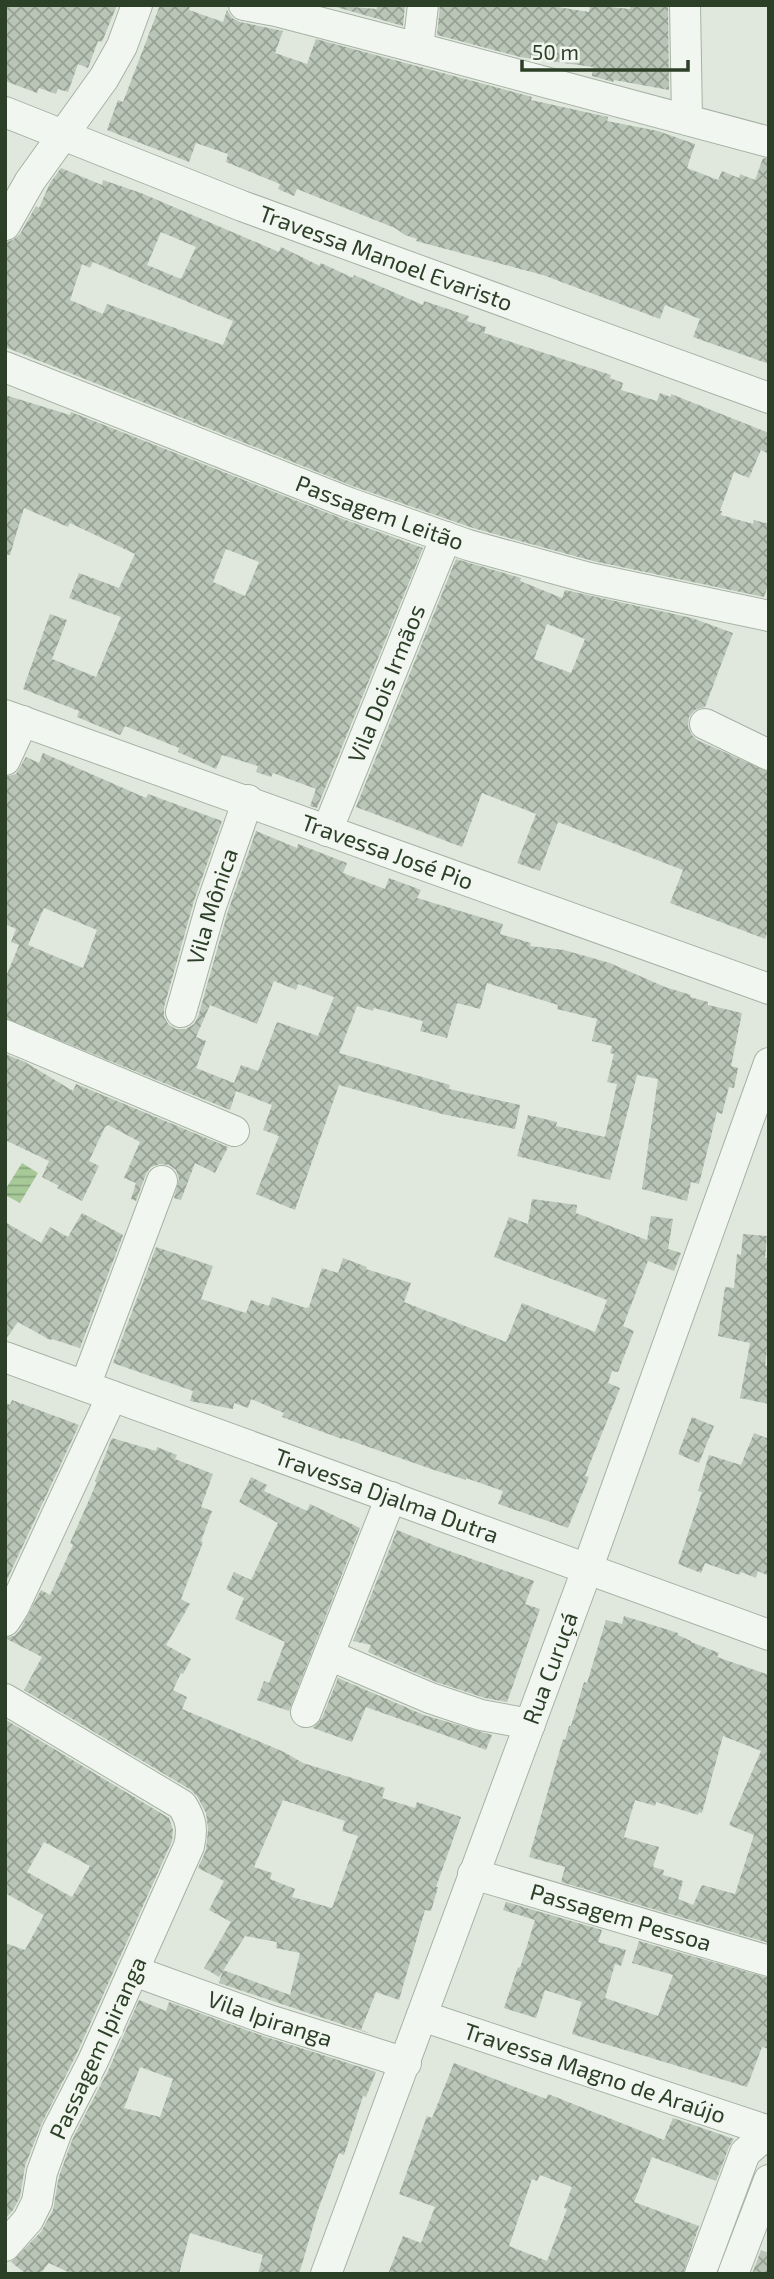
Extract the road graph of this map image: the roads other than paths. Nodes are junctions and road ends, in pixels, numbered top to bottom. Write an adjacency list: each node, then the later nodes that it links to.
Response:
1 (125, 5): 9 (street)
2 (137, 5): 9 (street)
3 (244, 5): 6 (street)
4 (423, 5): 6 (street)
5 (685, 5): 8 (street)
6 (418, 48): 8 (street)
7 (5, 112): 9 (street, Travessa Manoel Evaristo)
8 (687, 119): 10 (street)
9 (57, 133): 11 (street); 12 (street); 14 (street, Travessa Manoel Evaristo)
10 (769, 142)
11 (5, 185)
12 (5, 225)
13 (5, 367): 15 (street, Passagem Leitão)
14 (769, 398)
15 (446, 537): 16 (street, Passagem Leitão); 22 (street, Vila Dois Irmãos)
16 (769, 616)
17 (14, 718): 20 (street); 21 (street, Travessa José Pio)
18 (705, 724): 19 (street)
19 (769, 755)
20 (5, 760)
21 (248, 800): 22 (street, Travessa José Pio); 24 (street, Vila Mônica)
22 (327, 831): 23 (street, Travessa José Pio)
23 (769, 989)
24 (181, 1012)
25 (5, 1035): 27 (street)
26 (769, 1063): 32 (street, Rua Curuçá)
27 (234, 1131)
28 (162, 1181): 30 (street)
29 (5, 1357): 30 (street, Travessa Djalma Dutra)
30 (98, 1391): 31 (street, Travessa Djalma Dutra); 33 (street)
31 (391, 1497): 32 (street, Travessa Djalma Dutra); 35 (street)
32 (588, 1567): 34 (street, Travessa Djalma Dutra); 38 (street, Rua Curuçá)
33 (5, 1620)
34 (769, 1634)
35 (328, 1655): 37 (street); 38 (street)
36 (5, 1699): 41 (street, Passagem Ipiranga)
37 (306, 1712)
38 (530, 1724): 39 (street, Rua Curuçá)
39 (472, 1874): 40 (street, Passagem Pessoa); 42 (street, Rua Curuçá)
40 (769, 1961)
41 (134, 1971): 43 (street, Vila Ipiranga); 46 (street, Passagem Ipiranga)
42 (422, 2016): 43 (street, Rua Curuçá); 44 (street, Travessa Magno de Araújo)
43 (406, 2063): 47 (street, Rua Curuçá)
44 (769, 2131): 48 (street)
45 (769, 2180): 49 (street)
46 (5, 2246)
47 (326, 2274)
48 (700, 2274)
49 (733, 2274)

